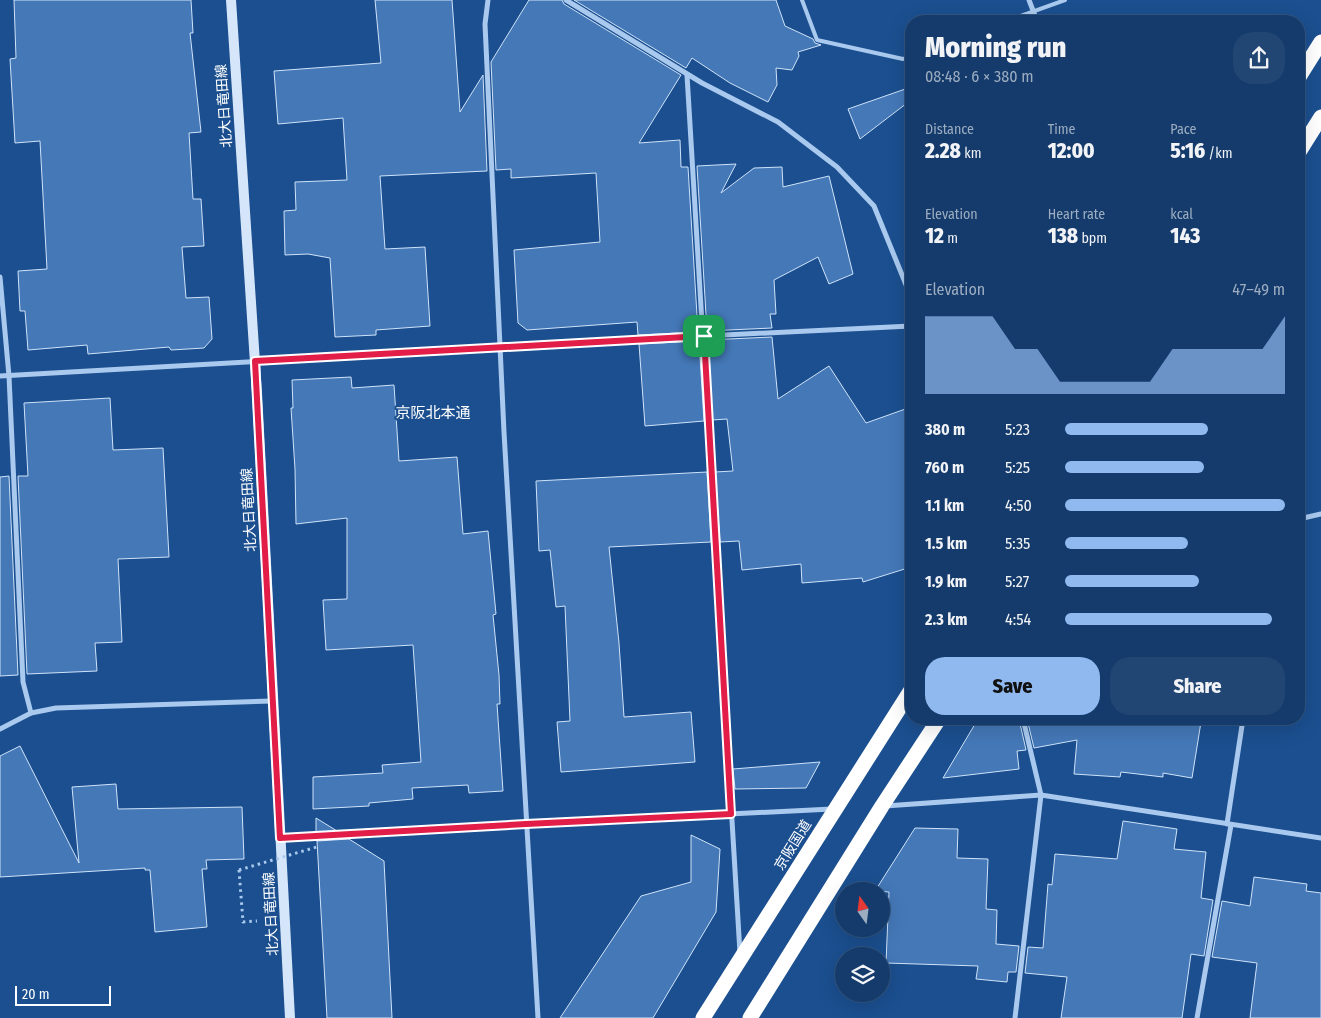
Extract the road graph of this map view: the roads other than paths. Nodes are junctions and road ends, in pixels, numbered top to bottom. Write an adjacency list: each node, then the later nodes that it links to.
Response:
1 (231, 0): 21 (main road, 北大日竜田線)
2 (488, 0): 20 (street)
3 (566, 0): 13 (street)
4 (802, 0): 11 (lane)
5 (1029, 0): 7 (street)
6 (1065, 0): 7 (lane)
7 (1033, 12): 8 (lane); 9 (street)
8 (1024, 15)
9 (1034, 15)
10 (1321, 42): 12 (highway)
11 (905, 58)
12 (1305, 67)
13 (688, 75): 17 (street); 19 (street)
14 (1321, 117): 15 (highway)
15 (1305, 142)
16 (0, 277): 23 (street)
17 (905, 282)
18 (905, 326): 19 (street)
19 (704, 336): 20 (street); 36 (street)
20 (500, 348): 21 (street); 37 (street)
21 (255, 361): 23 (street); 27 (main road, 北大日竜田線)
22 (0, 376): 23 (street)
23 (9, 376): 28 (street)
24 (1321, 514): 25 (street)
25 (1305, 518)
26 (905, 699): 35 (highway, 京阪国道)
27 (273, 701): 28 (street); 39 (main road, 北大日竜田線)
28 (31, 713): 32 (street)
29 (935, 725): 34 (highway)
30 (1024, 725): 33 (street)
31 (1242, 725): 38 (street)
32 (0, 729)
33 (1041, 795): 34 (street); 38 (street); 46 (street)
34 (882, 806): 45 (highway)
35 (835, 809): 36 (street); 41 (highway, 京阪国道)
36 (731, 814): 37 (street); 41 (street)
37 (526, 824): 39 (street); 43 (street)
38 (1229, 824): 40 (street); 47 (street)
39 (280, 838): 42 (main road, 北大日竜田線)
40 (1321, 838)
41 (741, 958): 44 (highway, 京阪国道)
42 (290, 1018)
43 (538, 1018)
44 (703, 1018)
45 (750, 1018)
46 (1015, 1018)
47 (1197, 1018)

